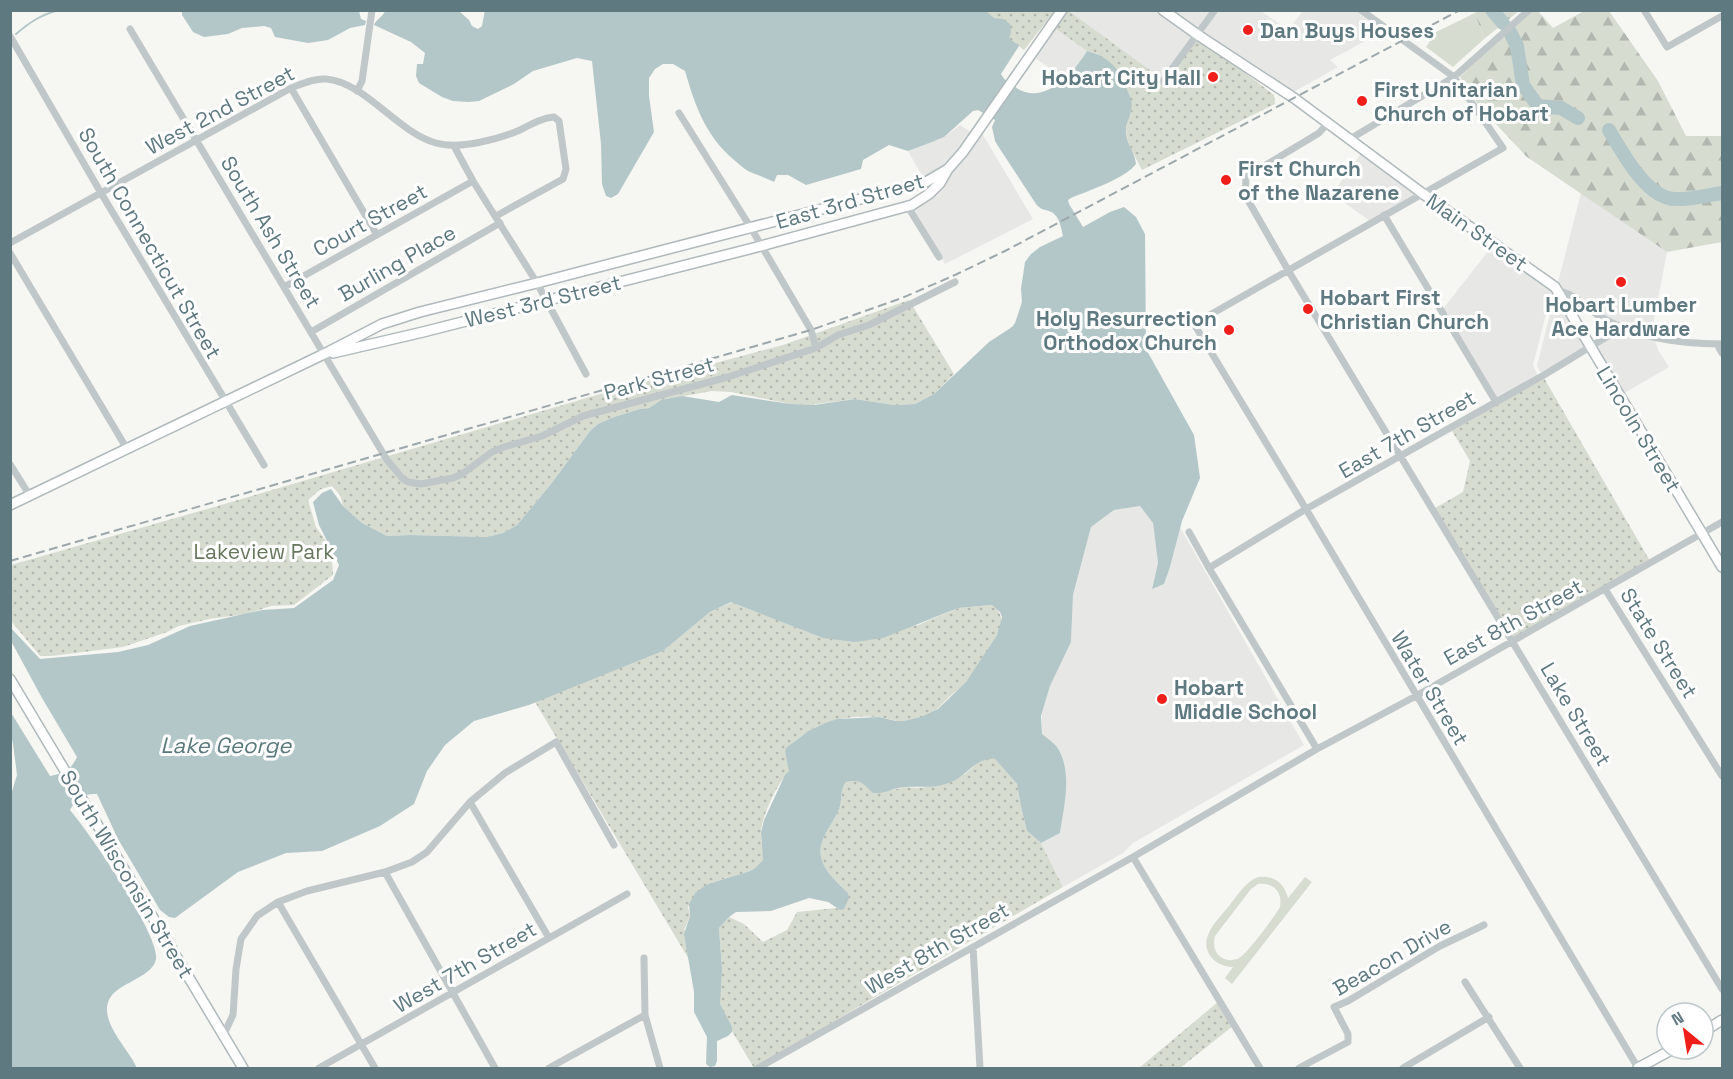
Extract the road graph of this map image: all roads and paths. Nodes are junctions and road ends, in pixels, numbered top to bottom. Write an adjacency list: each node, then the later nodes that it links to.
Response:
1 (372, 10): 15 (street)
2 (1062, 10): 21 (street, East 3rd Street)
3 (1163, 10): 10 (street, Main Street)
4 (1215, 10): 10 (street)
5 (1361, 10): 12 (street)
6 (1528, 10): 12 (street)
7 (1644, 10): 8 (street)
8 (1722, 16)
9 (130, 28): 18 (street, South Ash Street)
10 (1197, 35): 13 (street); 17 (street, Main Street)
11 (10, 36): 24 (street, South Connecticut Street)
12 (1454, 77): 19 (street); 25 (street)
13 (1163, 81)
14 (291, 88): 15 (street, West 2nd Street); 18 (street, West 2nd Street); 30 (street)
15 (357, 91): 20 (street, West 2nd Street)
16 (679, 113): 29 (street)
17 (1328, 123): 19 (street, Main Street); 35 (street, Lake Street)
18 (196, 140): 24 (street, West 2nd Street); 38 (street, South Ash Street)
19 (1350, 140): 25 (street, Main Street)
20 (454, 146): 22 (street, West 2nd Street); 23 (street)
21 (948, 169): 26 (street, East 3rd Street); 29 (street, East 3rd Street)
22 (563, 179): 28 (street, Burling Place)
23 (473, 181): 28 (street); 30 (street, Court Street)
24 (101, 193): 31 (street, West 2nd Street); 49 (street, South Connecticut Street)
25 (1422, 193): 27 (street); 39 (street, Main Street)
26 (908, 207): 32 (street, East 3rd Street); 34 (street)
27 (1384, 215): 35 (street); 50 (street)
28 (498, 219): 37 (street); 42 (street, Burling Place)
29 (751, 228): 32 (street); 37 (street, West 3rd Street)
30 (377, 235): 38 (street, Court Street)
31 (10, 243)
32 (761, 246): 40 (street, West 3rd Street); 45 (street)
33 (10, 253): 51 (street)
34 (939, 257)
35 (1288, 270): 53 (street, Lake Street); 58 (street, Water Street)
36 (955, 282): 45 (street, Park Street)
37 (537, 283): 40 (street); 47 (street, West 3rd Street)
38 (284, 287): 42 (street, South Ash Street)
39 (1558, 291): 41 (street, Main Street); 44 (street, Lincoln Street)
40 (547, 300): 47 (street, West 3rd Street); 48 (street)
41 (1620, 327): 43 (street, Main Street); 44 (street, East 7th Street)
42 (311, 332): 47 (street, South Ash Street)
43 (1720, 344): 46 (street)
44 (1590, 347): 50 (street, East 7th Street); 61 (street, Lincoln Street)
45 (816, 348): 52 (street, Park Street)
46 (1722, 353)
47 (324, 354): 49 (street, West 3rd Street); 52 (street, South Ash Street)
48 (586, 374)
49 (225, 402): 51 (street, West 3rd Street); 55 (street, South Connecticut Street)
50 (1496, 402): 53 (street, East 7th Street)
51 (127, 450): 56 (street, West 3rd Street)
52 (383, 453)
53 (1402, 456): 58 (street, East 7th Street); 65 (street, Lake Street)
54 (10, 464): 56 (street)
55 (264, 465)
56 (30, 496): 57 (street, West 3rd Street)
57 (10, 506)
58 (1306, 510): 63 (street, East 7th Street); 67 (street, Water Street)
59 (1722, 522): 61 (street, East 8th Street)
60 (1189, 532): 63 (street)
61 (1702, 534): 62 (street, Lincoln Street); 64 (street, East 8th Street)
62 (1722, 567)
63 (1209, 568): 68 (street)
64 (1605, 589): 65 (street, East 8th Street); 69 (street, State Street)
65 (1513, 641): 67 (street, East 8th Street); 81 (street, Lake Street)
66 (10, 679): 85 (street, South Wisconsin Street)
67 (1416, 696): 68 (street, East 8th Street); 100 (street, Water Street)
68 (1317, 749): 72 (street, East 8th Street)
69 (1721, 772)
70 (470, 802): 71 (street); 73 (street); 77 (street)
71 (614, 845)
72 (1132, 857): 78 (street, West 8th Street); 96 (street)
73 (385, 872): 75 (street); 82 (street)
74 (627, 894): 77 (street, West 7th Street)
75 (278, 902): 85 (street); 86 (street)
76 (1484, 925): 97 (street, Beacon Drive)
77 (549, 938): 82 (street, West 7th Street)
78 (973, 947): 94 (street, West 8th Street); 95 (street)
79 (644, 958): 83 (street)
80 (1465, 982): 84 (street)
81 (1722, 989)
82 (453, 993): 86 (street, West 7th Street); 91 (street)
83 (645, 1015): 92 (street); 93 (street)
84 (1489, 1017): 98 (street); 99 (street)
85 (224, 1036): 88 (street, South Wisconsin Street)
86 (361, 1045): 89 (street, West 7th Street); 90 (street)
87 (1655, 1058): 100 (street)
88 (243, 1068)
89 (319, 1068)
90 (375, 1068)
91 (495, 1068)
92 (549, 1068)
93 (660, 1068)
94 (758, 1068)
95 (980, 1068)
96 (1260, 1068)
97 (1299, 1068)
98 (1404, 1068)
99 (1520, 1068)
100 (1638, 1068)

